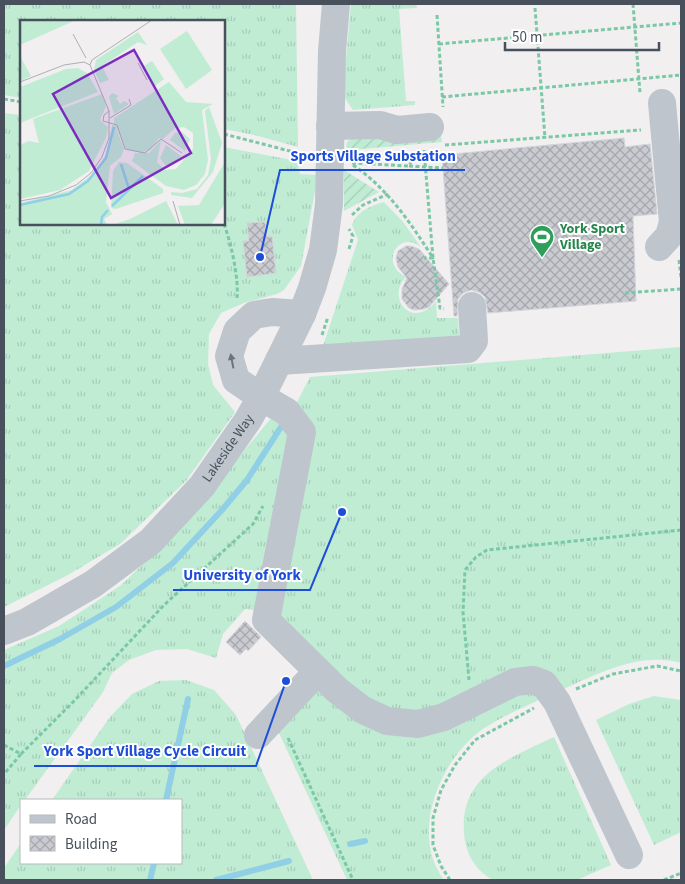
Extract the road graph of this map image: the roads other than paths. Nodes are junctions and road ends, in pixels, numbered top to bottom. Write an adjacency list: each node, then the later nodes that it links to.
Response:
1 (336, 4): 4 (lane, Lakeside Way)
2 (656, 109): 5 (lane)
3 (439, 125): 4 (lane)
4 (330, 126): 7 (lane, Lakeside Way)
5 (659, 247)
6 (472, 306): 8 (lane)
7 (302, 314): 8 (lane, Lakeside Way); 9 (lane, one-way to 7)
8 (279, 361): 9 (lane, Lakeside Way)
9 (261, 397): 10 (lane, Lakeside Way); 11 (lane)
10 (4, 631)
11 (317, 672): 12 (lane); 13 (lane)
12 (258, 735)
13 (629, 855)

